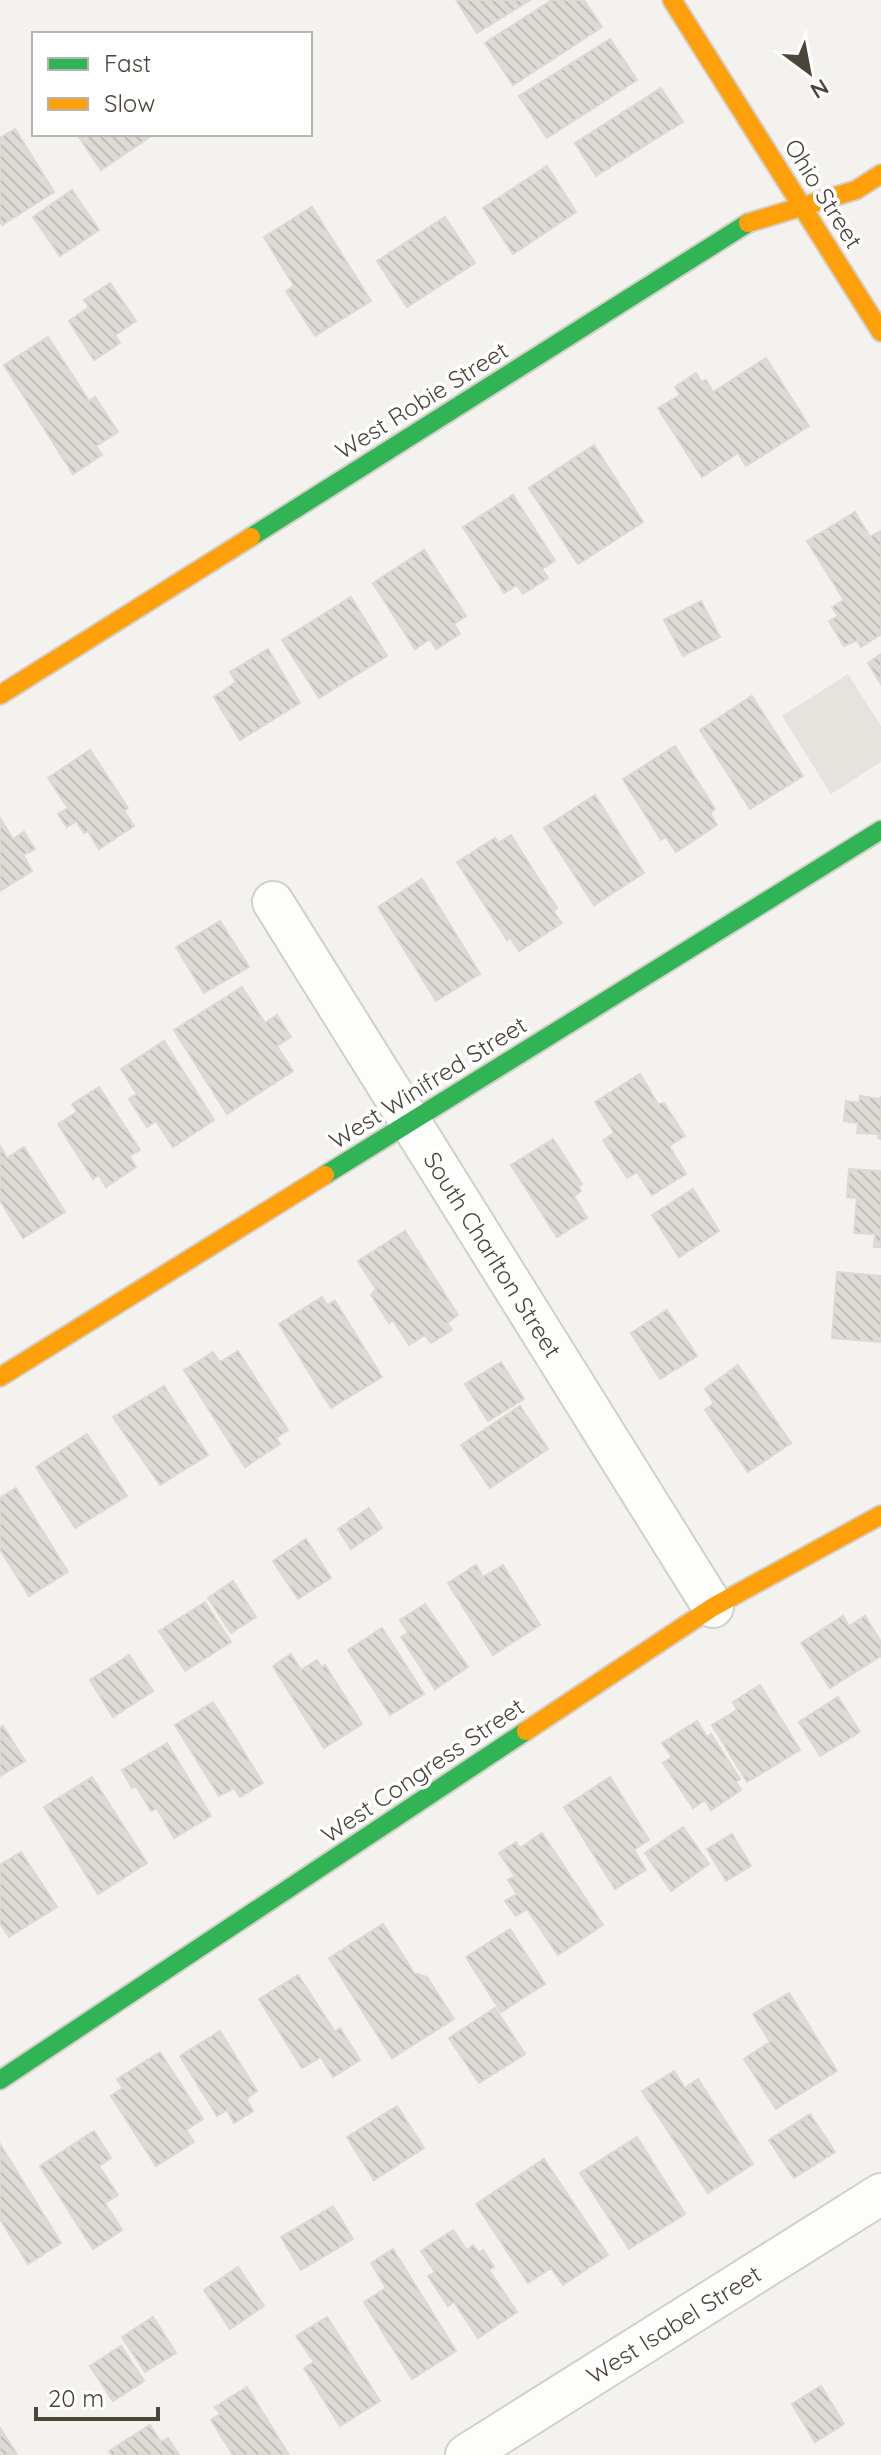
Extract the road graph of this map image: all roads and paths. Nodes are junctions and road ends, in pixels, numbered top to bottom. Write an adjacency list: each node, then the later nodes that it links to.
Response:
1 (672, 0): 3 (street, Ohio Street)
2 (881, 174): 3 (street, West Robie Street)
3 (801, 205): 4 (street, Ohio Street); 5 (street, West Robie Street)
4 (881, 332)
5 (0, 695)
6 (881, 830): 8 (street, West Winifred Street)
7 (273, 902): 8 (street, South Charlton Street)
8 (409, 1124): 9 (street, West Winifred Street); 11 (street, South Charlton Street)
9 (0, 1377)
10 (881, 1515): 11 (street, West Congress Street)
11 (713, 1607): 12 (street, West Congress Street)
12 (0, 2080)
13 (881, 2194): 14 (street, West Isabel Street)
14 (466, 2455)

